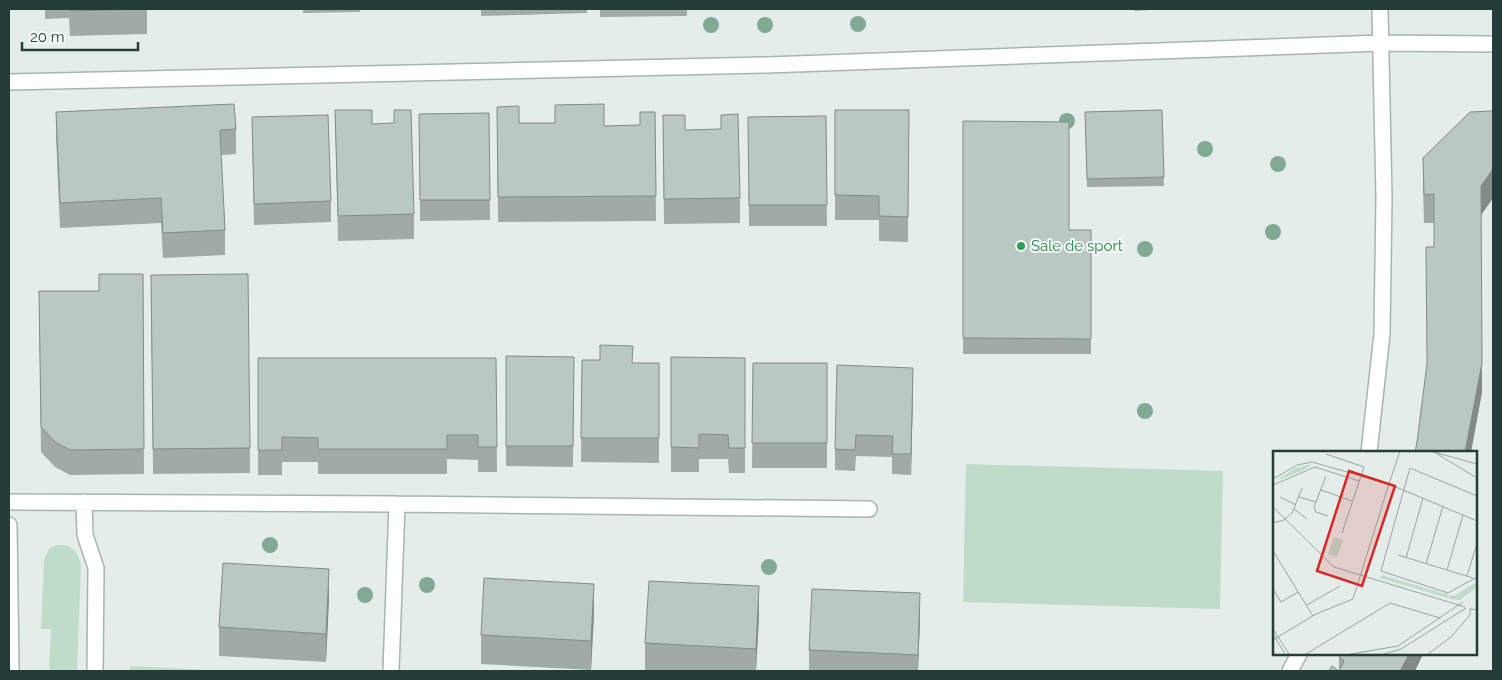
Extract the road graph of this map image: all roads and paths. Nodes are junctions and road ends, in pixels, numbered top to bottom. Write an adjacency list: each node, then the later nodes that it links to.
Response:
1 (1380, 9): 2 (street)
2 (1381, 42): 3 (street); 4 (street); 5 (street)
3 (1493, 44)
4 (9, 82)
5 (1369, 451)
6 (9, 502): 7 (street)
7 (84, 502): 8 (street); 13 (street)
8 (397, 504): 9 (street); 14 (street)
9 (869, 509)
10 (9, 525): 12 (street)
11 (1298, 655): 15 (street)
12 (11, 671)
13 (95, 671)
14 (391, 671)
15 (1290, 671)

